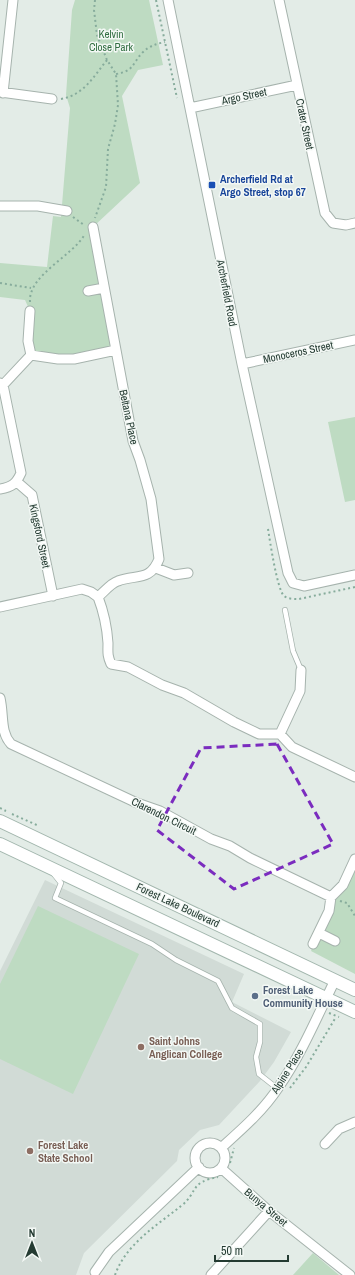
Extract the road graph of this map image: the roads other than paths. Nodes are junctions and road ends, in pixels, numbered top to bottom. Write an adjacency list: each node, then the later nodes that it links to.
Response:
1 (13, 0): 5 (street)
2 (168, 0): 7 (street, Archerfield Road)
3 (279, 0): 4 (street, Crater Street)
4 (297, 84): 7 (street, Argo Street); 10 (street, Crater Street)
5 (1, 93): 6 (street)
6 (52, 99)
7 (190, 108): 18 (street, Archerfield Road)
8 (0, 206): 9 (street)
9 (67, 211)
10 (355, 223)
11 (92, 225): 12 (street, Beltana Place)
12 (104, 288): 13 (street); 16 (street, Beltana Place)
13 (88, 291)
14 (30, 311): 17 (street)
15 (355, 340): 18 (street, Monoceros Street)
16 (116, 350): 17 (street); 22 (street, Beltana Place)
17 (30, 355): 19 (street)
18 (242, 364): 24 (street, Archerfield Road)
19 (2, 384): 20 (street)
20 (17, 482): 21 (street); 25 (street, Kingsford Street)
21 (0, 489)
22 (156, 568): 23 (street); 26 (street)
23 (188, 573)
24 (355, 575)
25 (53, 596): 26 (street); 27 (street)
26 (98, 596): 32 (street)
27 (0, 607)
28 (285, 610): 29 (lane)
29 (301, 670): 32 (street)
30 (0, 698): 31 (street, Clarendon Circuit)
31 (1, 729): 38 (street, Clarendon Circuit)
32 (280, 734): 33 (street)
33 (355, 777)
34 (0, 822): 42 (main road, Forest Lake Boulevard)
35 (0, 844): 37 (main road, Forest Lake Boulevard)
36 (355, 859): 38 (street)
37 (49, 867): 44 (main road, Forest Lake Boulevard); 46 (lane)
38 (331, 898): 39 (street)
39 (318, 934): 40 (street); 41 (street)
40 (335, 941)
41 (313, 944)
42 (335, 980): 43 (main road, Forest Lake Boulevard); 44 (street, Alpine Place)
43 (355, 990)
44 (326, 998): 45 (main road, Forest Lake Boulevard); 46 (street, Alpine Place)
45 (355, 1012)
46 (278, 1089): 49 (street, Alpine Place)
47 (355, 1122): 48 (street)
48 (326, 1144)
49 (221, 1148): 50 (street); 51 (street)
50 (199, 1167): 51 (street); 53 (street)
51 (221, 1168): 52 (street, Bunya Street)
52 (269, 1211): 54 (street); 55 (street, Bunya Street)
53 (95, 1272)
54 (211, 1275)
55 (350, 1275)

